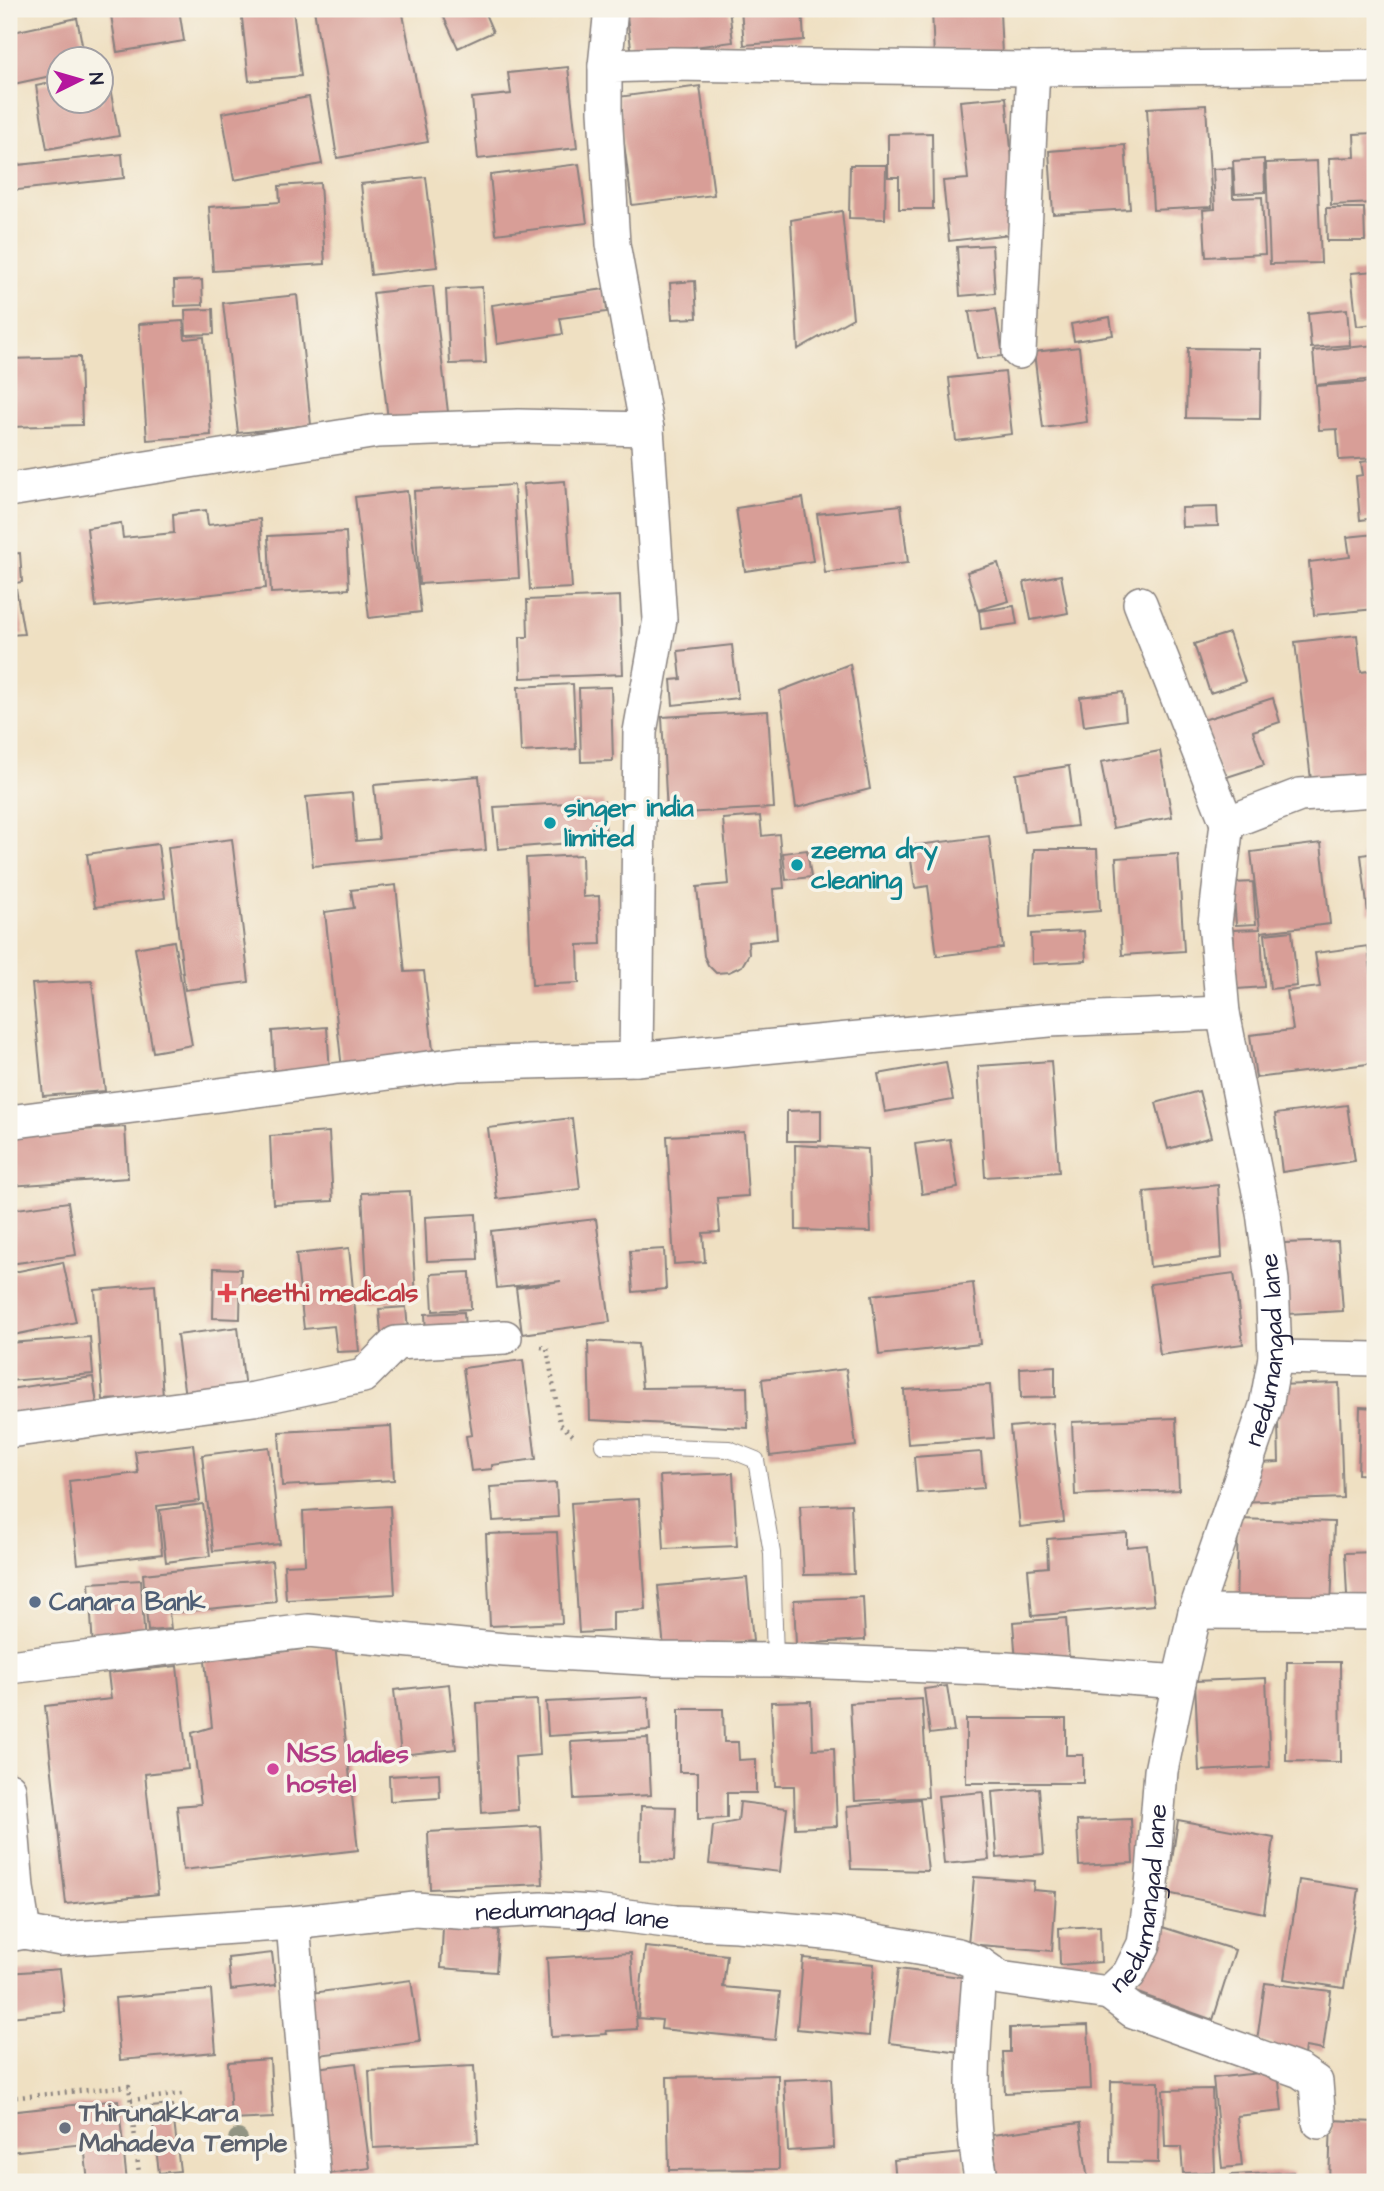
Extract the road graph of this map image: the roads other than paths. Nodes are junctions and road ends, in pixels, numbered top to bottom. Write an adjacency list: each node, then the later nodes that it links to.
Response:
1 (611, 9): 2 (street)
2 (605, 66): 4 (street); 6 (street)
3 (1375, 66): 4 (street)
4 (1033, 69): 5 (street)
5 (1019, 352)
6 (647, 429): 7 (street); 12 (street)
7 (9, 490)
8 (1140, 603): 10 (street)
9 (1375, 790): 10 (street)
10 (1227, 823): 11 (street, nedumangad lane)
11 (1223, 1013): 12 (street); 15 (street, nedumangad lane)
12 (636, 1059): 13 (street)
13 (9, 1122)
14 (505, 1337): 17 (street)
15 (1275, 1357): 16 (street); 19 (street, nedumangad lane)
16 (1375, 1359)
17 (9, 1431)
18 (603, 1445): 21 (lane)
19 (1195, 1612): 20 (street); 23 (street, nedumangad lane)
20 (1375, 1613)
21 (775, 1660): 22 (street); 23 (street)
22 (9, 1667)
23 (1178, 1682): 28 (street, nedumangad lane)
24 (9, 1789): 26 (street)
25 (293, 1923): 26 (street, nedumangad lane); 27 (street, nedumangad lane); 30 (street)
26 (16, 1933)
27 (979, 1964): 28 (street, nedumangad lane); 31 (street)
28 (1110, 1993): 29 (street)
29 (1319, 2122)
30 (314, 2182)
31 (982, 2182)

